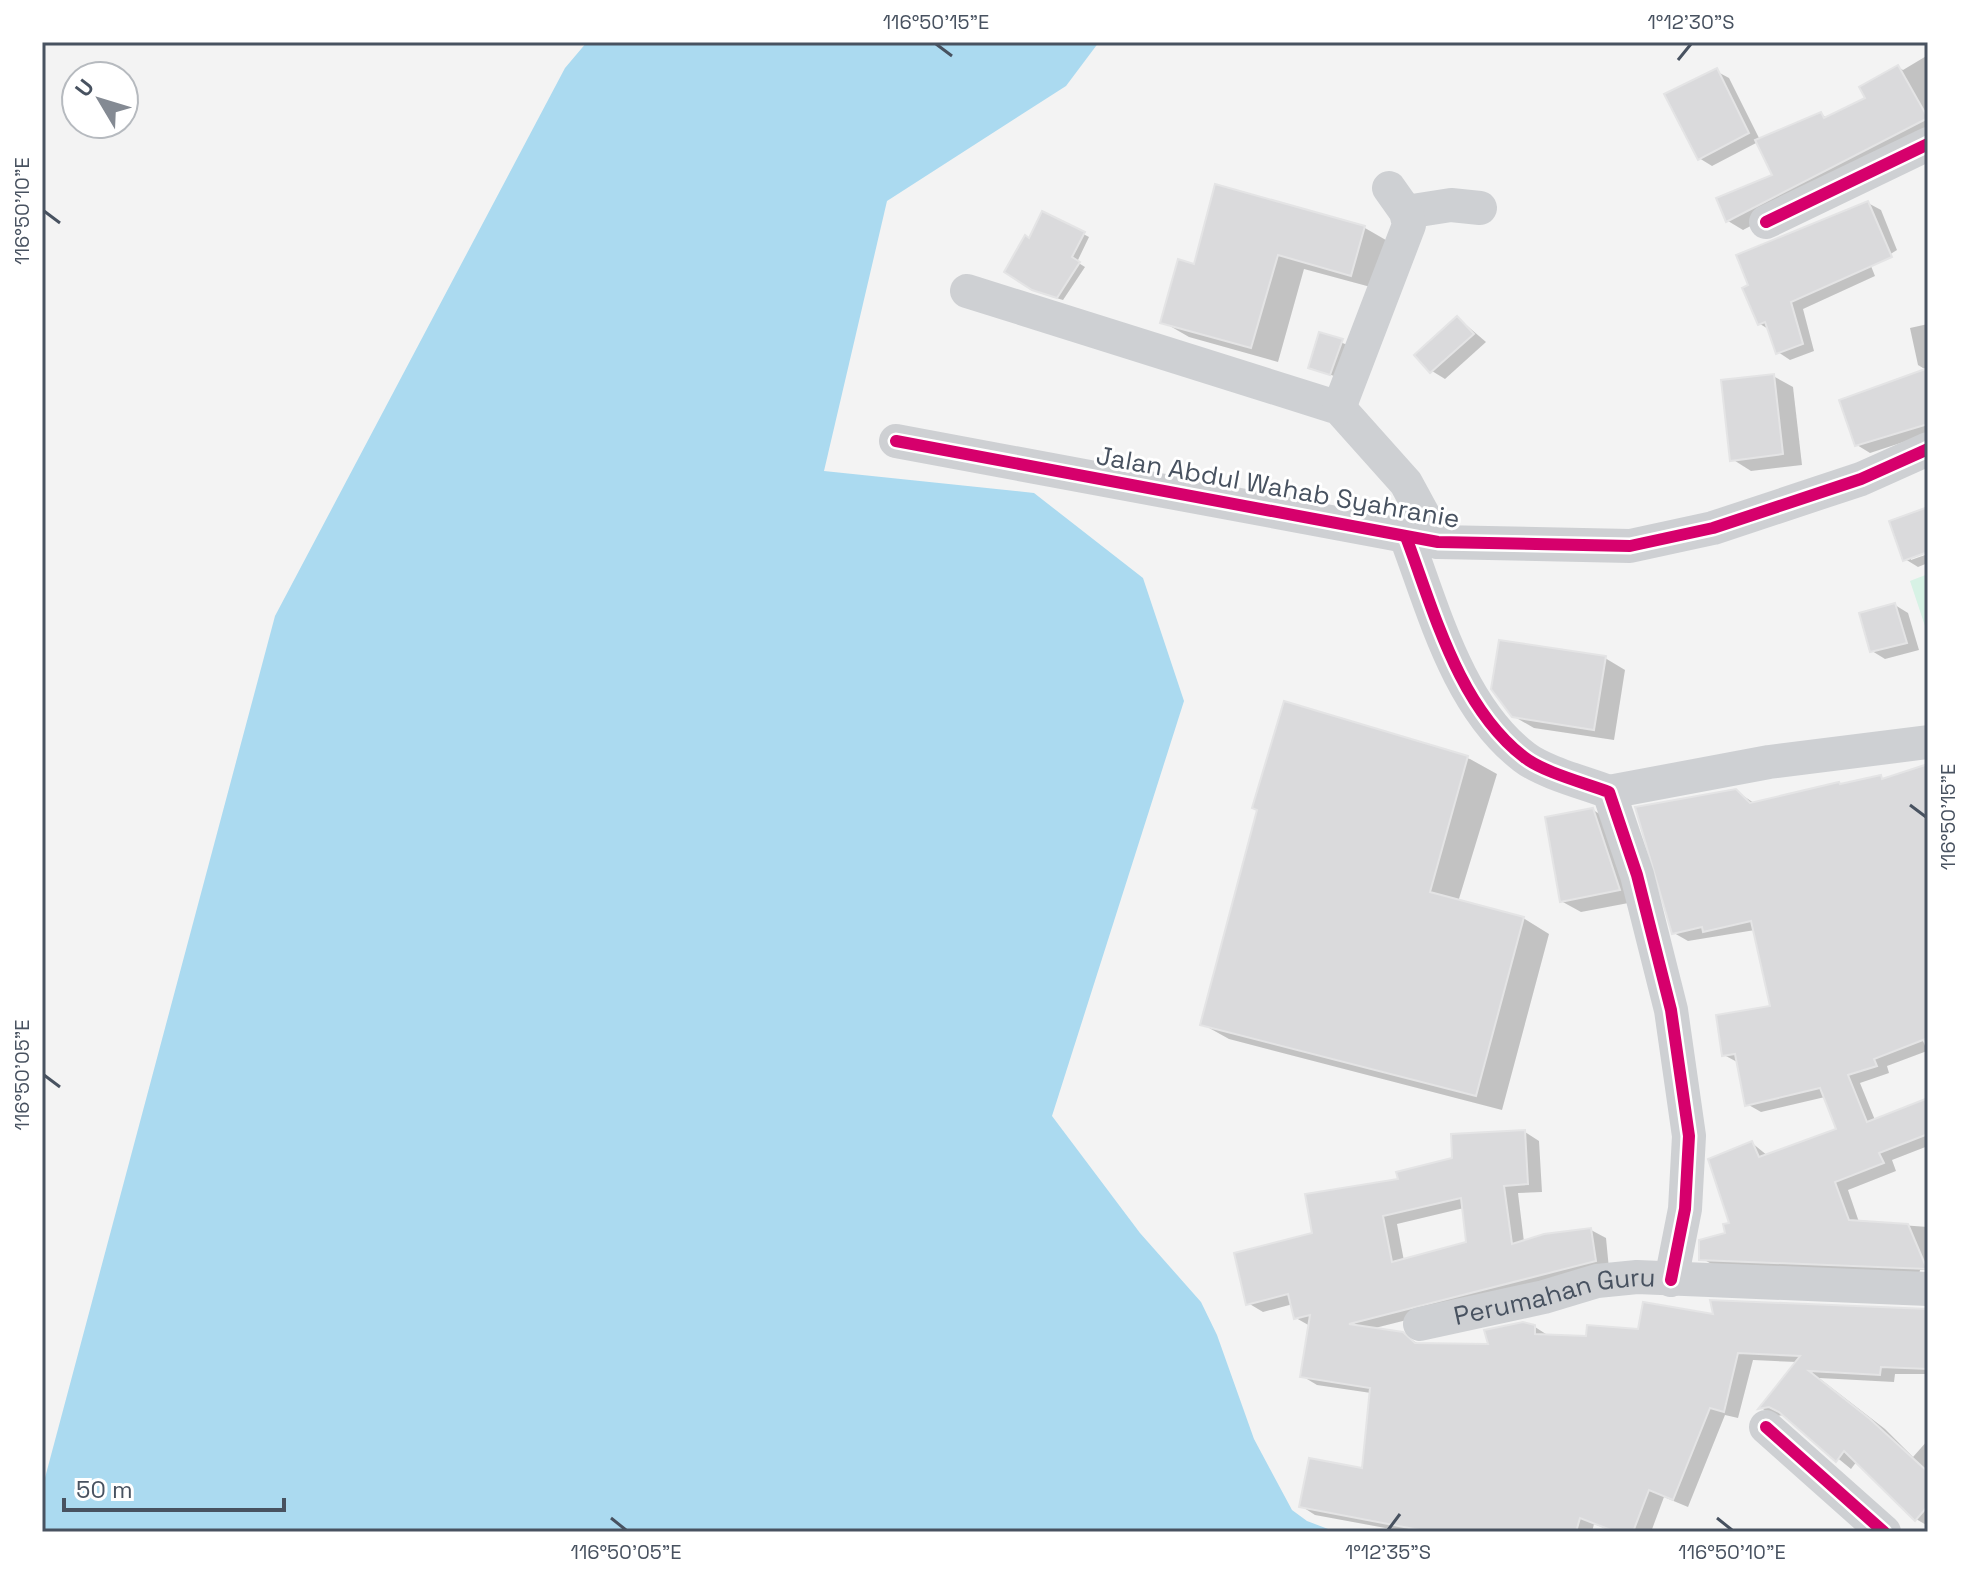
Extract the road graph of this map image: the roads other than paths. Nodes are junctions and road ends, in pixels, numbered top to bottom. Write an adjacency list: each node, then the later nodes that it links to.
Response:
1 (1928, 144): 3 (street)
2 (1480, 208): 5 (street)
3 (1766, 222)
4 (967, 291): 5 (street)
5 (1339, 408): 8 (street)
6 (896, 441): 8 (street, Jalan Abdul Wahab Syahranie)
7 (1928, 449): 8 (street, Jalan Abdul Wahab Syahranie)
8 (1422, 539): 10 (street)
9 (1928, 742): 10 (street)
10 (1609, 792): 11 (street)
11 (1671, 1280): 12 (street, Perumahan Guru); 13 (street, Perumahan Guru)
12 (1928, 1289)
13 (1420, 1324)
14 (1766, 1427): 15 (street)
15 (1884, 1532)

